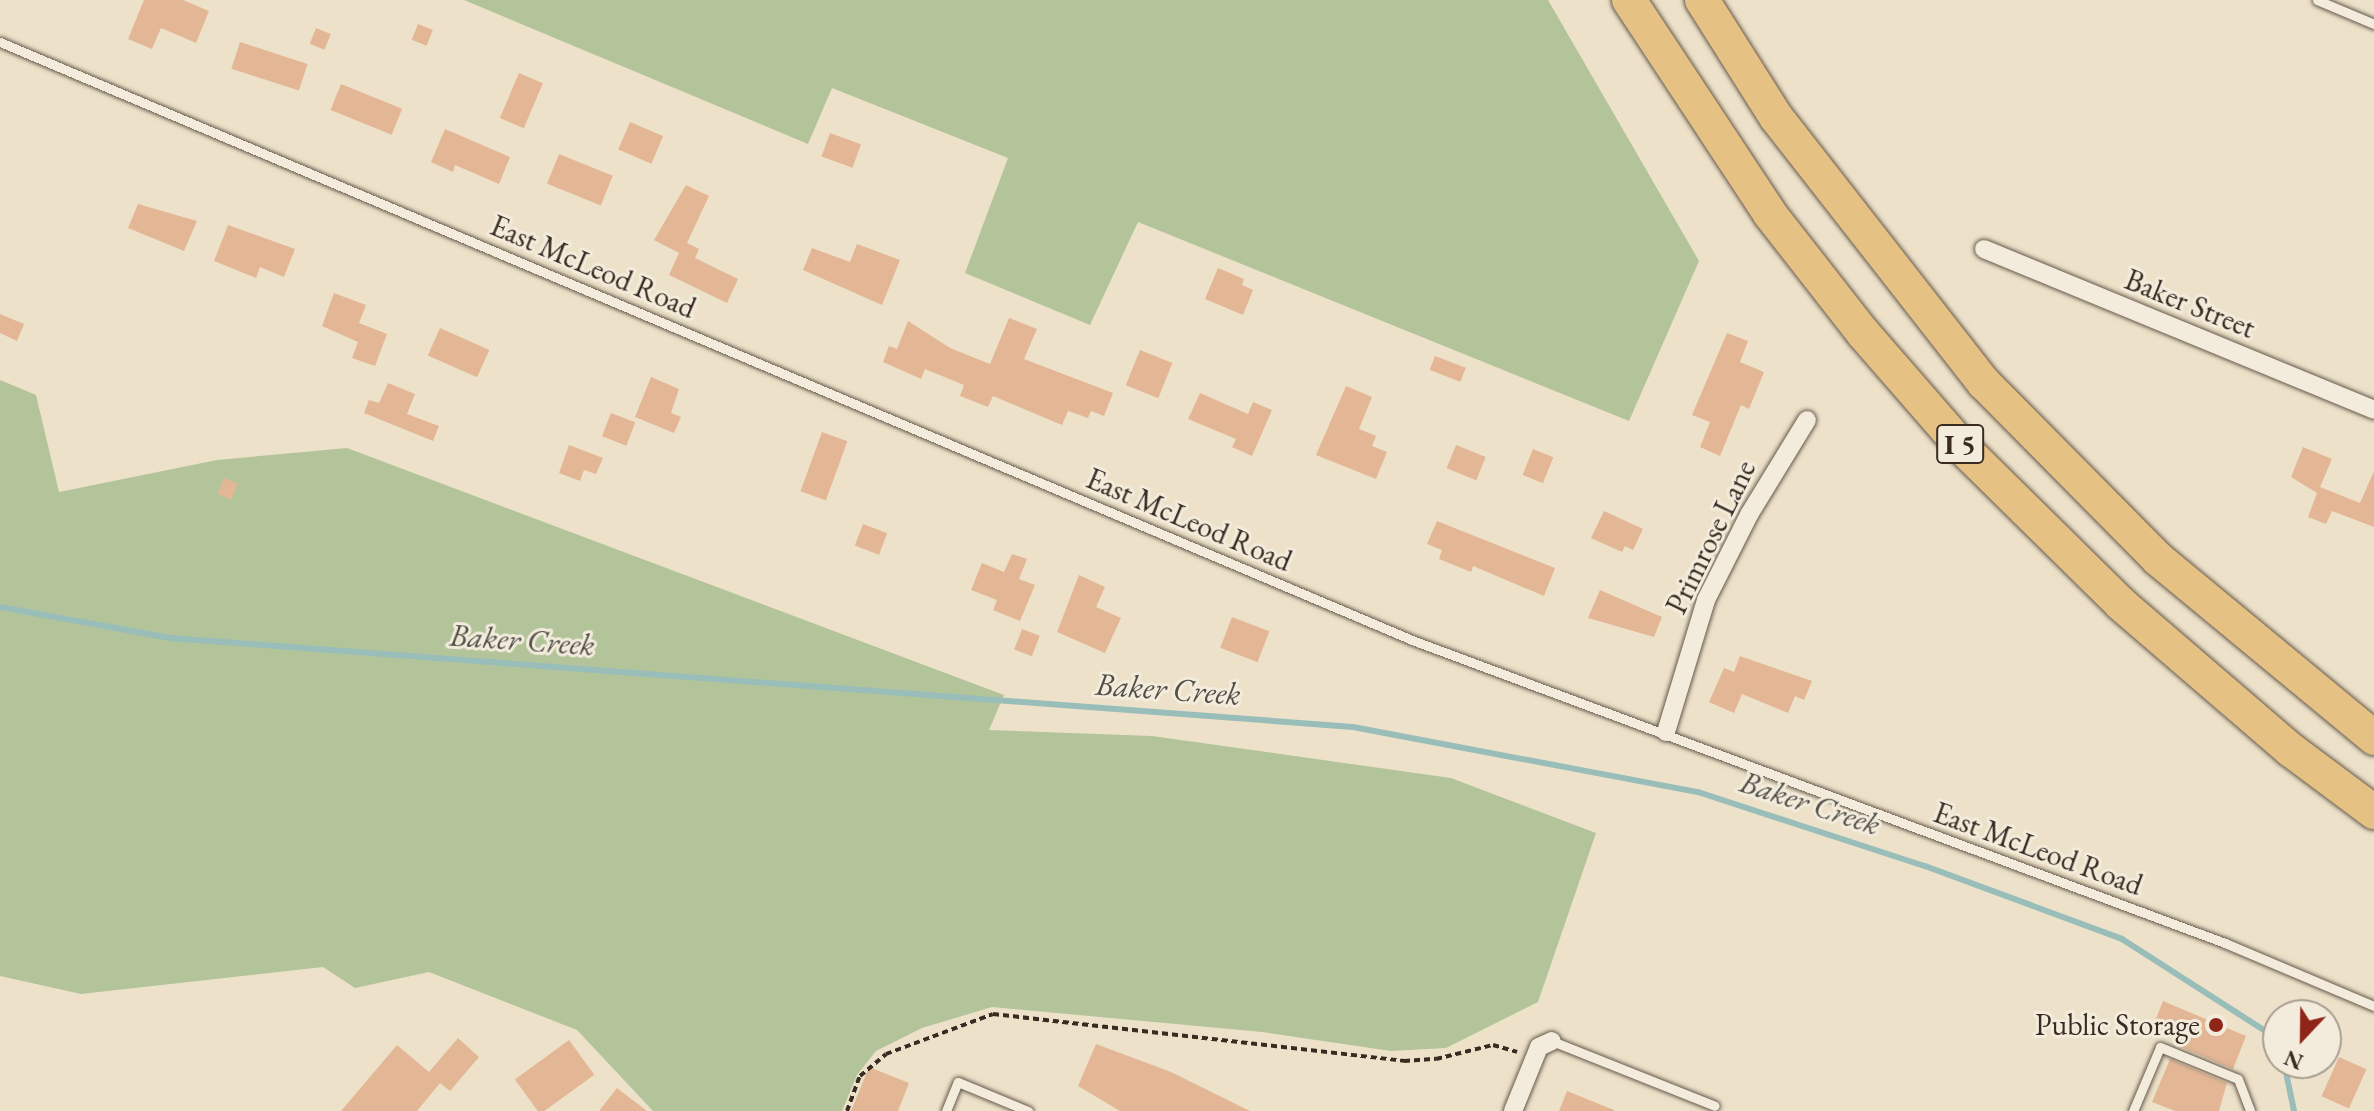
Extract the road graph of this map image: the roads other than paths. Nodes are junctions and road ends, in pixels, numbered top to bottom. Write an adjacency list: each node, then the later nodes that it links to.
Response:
1 (1629, 0): 11 (highway, I 5)
2 (1702, 0): 10 (highway, I 5)
3 (2317, 0): 4 (lane)
4 (2374, 24)
5 (0, 42): 9 (lane, East McLeod Road)
6 (1984, 249): 7 (street, Baker Street)
7 (2374, 410)
8 (1807, 420): 9 (street, Primrose Lane)
9 (1666, 732): 12 (lane, East McLeod Road)
10 (2374, 738)
11 (2374, 812)
12 (2374, 1006)
13 (1552, 1041): 14 (lane); 18 (street)
14 (1715, 1106)
15 (2135, 1110): 19 (lane)
16 (946, 1111): 17 (lane)
17 (1028, 1111)
18 (1513, 1111)
19 (2250, 1111)

